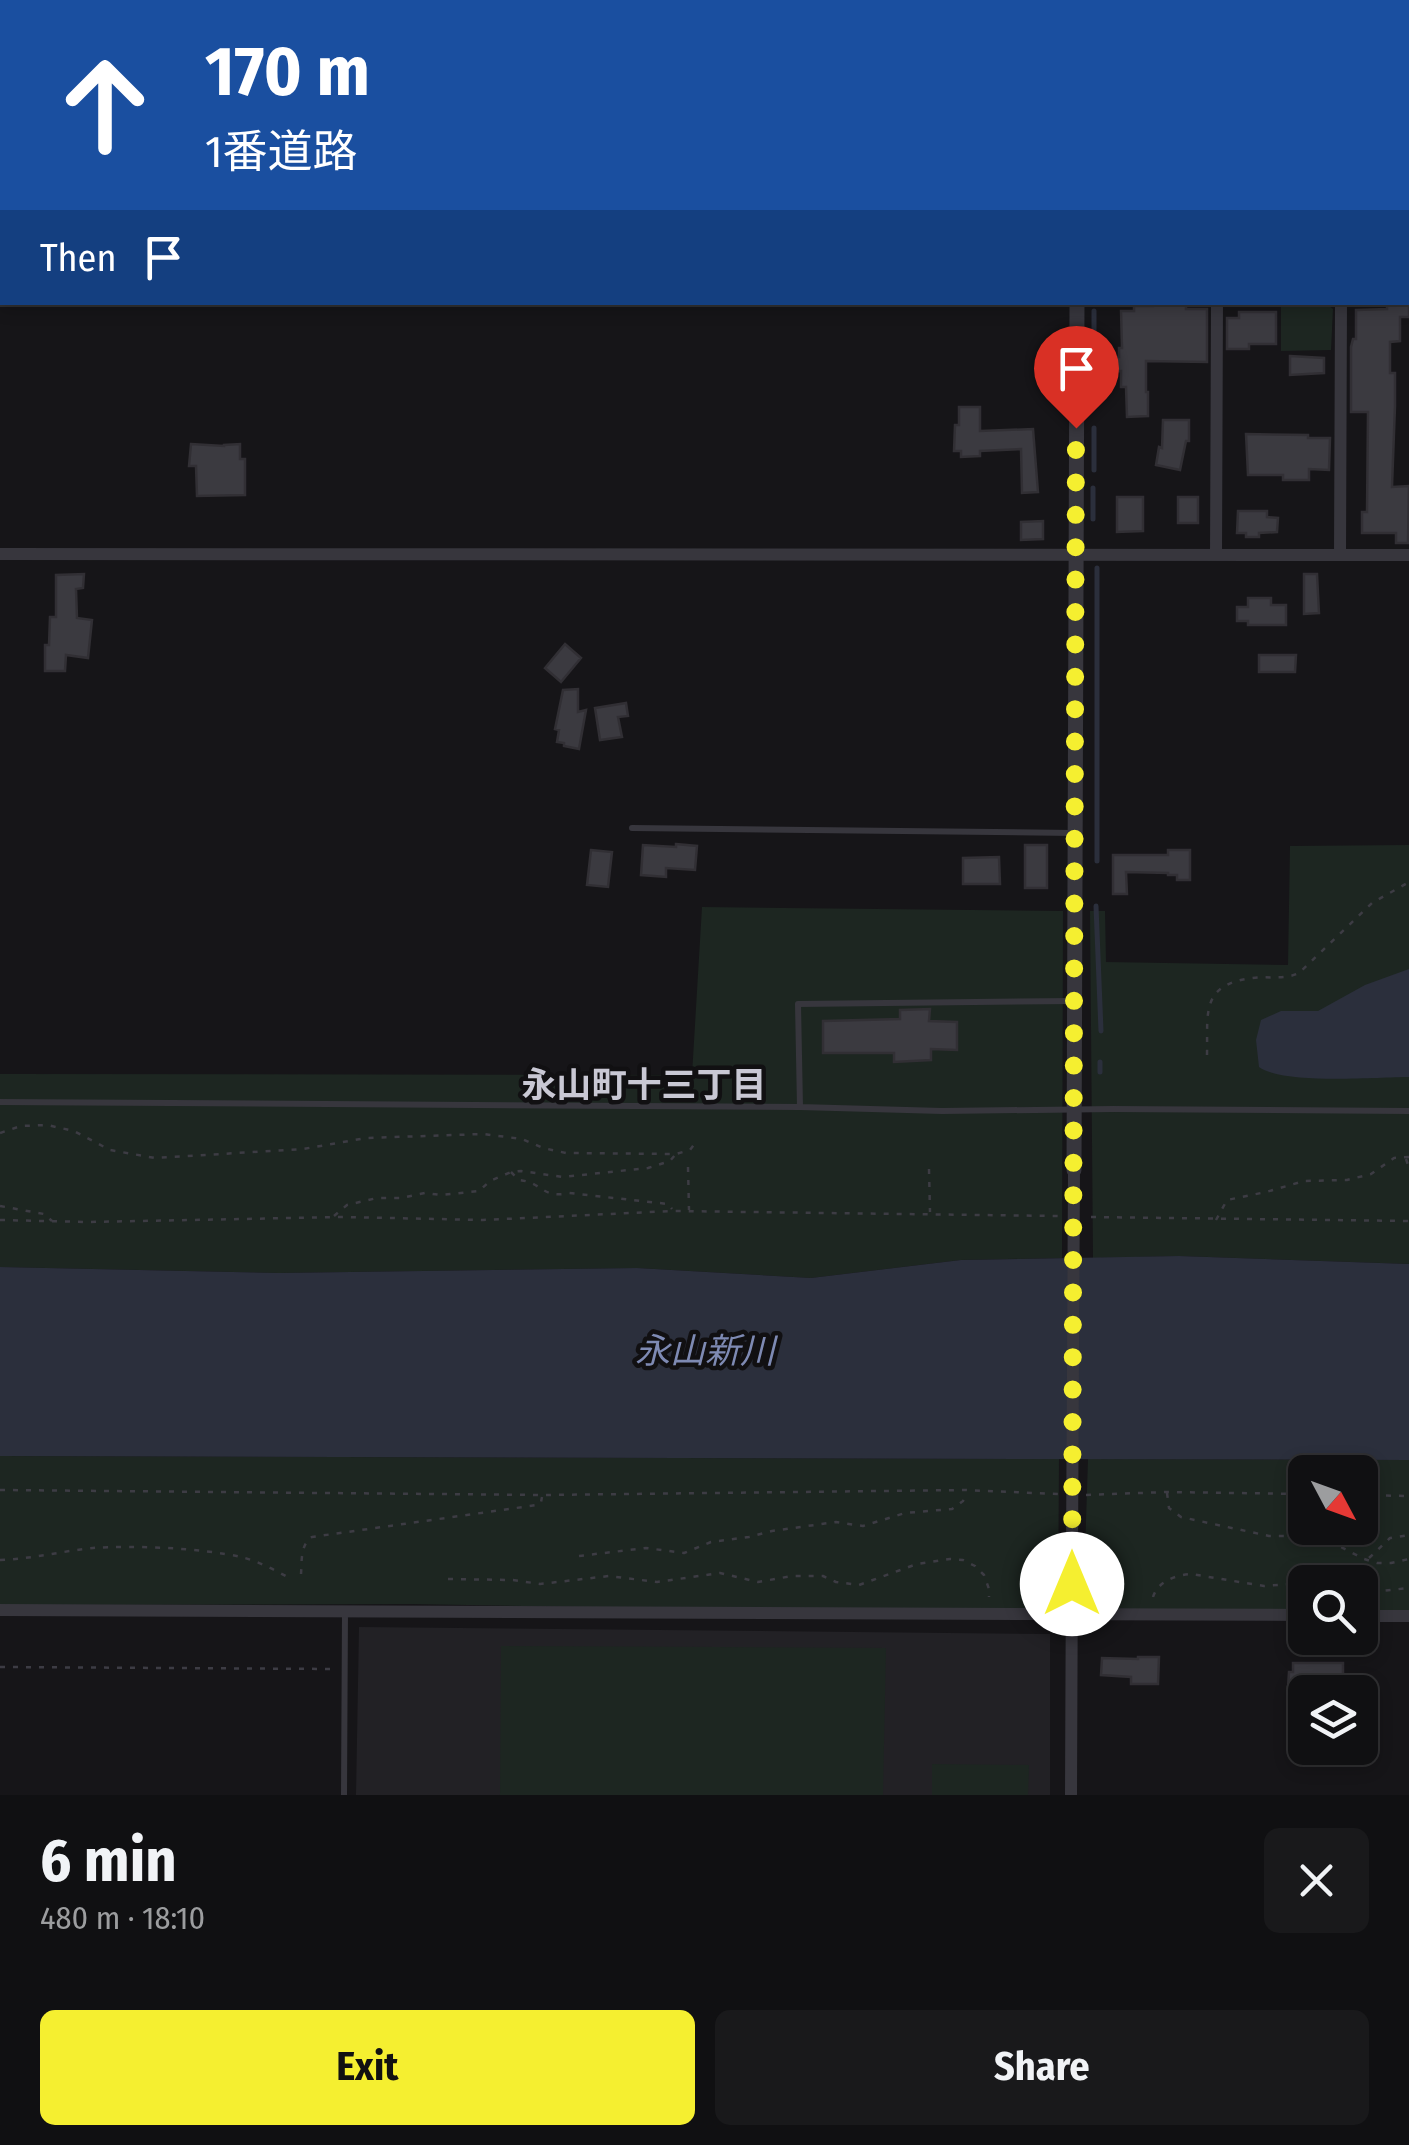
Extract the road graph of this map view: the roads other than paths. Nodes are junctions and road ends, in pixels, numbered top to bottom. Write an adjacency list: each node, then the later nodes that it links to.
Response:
1 (1077, 305): 6 (street)
2 (1216, 305): 5 (street)
3 (1341, 305): 7 (street)
4 (0, 554): 6 (street)
5 (1216, 554): 6 (street); 7 (street)
6 (1076, 555): 10 (street)
7 (1340, 555): 8 (street)
8 (1409, 556)
9 (632, 828): 10 (lane)
10 (1075, 833): 11 (street)
11 (1074, 1000): 13 (lane); 14 (street)
12 (0, 1102): 13 (lane)
13 (800, 1107): 14 (lane)
14 (1074, 1110): 15 (lane); 16 (street)
15 (1409, 1111)
16 (1074, 1170): 19 (street, bridge)
17 (0, 1610): 18 (street)
18 (346, 1611): 19 (street); 23 (lane)
19 (1072, 1616): 20 (street); 24 (street)
20 (1288, 1616)
21 (1378, 1616): 22 (street)
22 (1409, 1616)
23 (344, 1795)
24 (1071, 1795)

